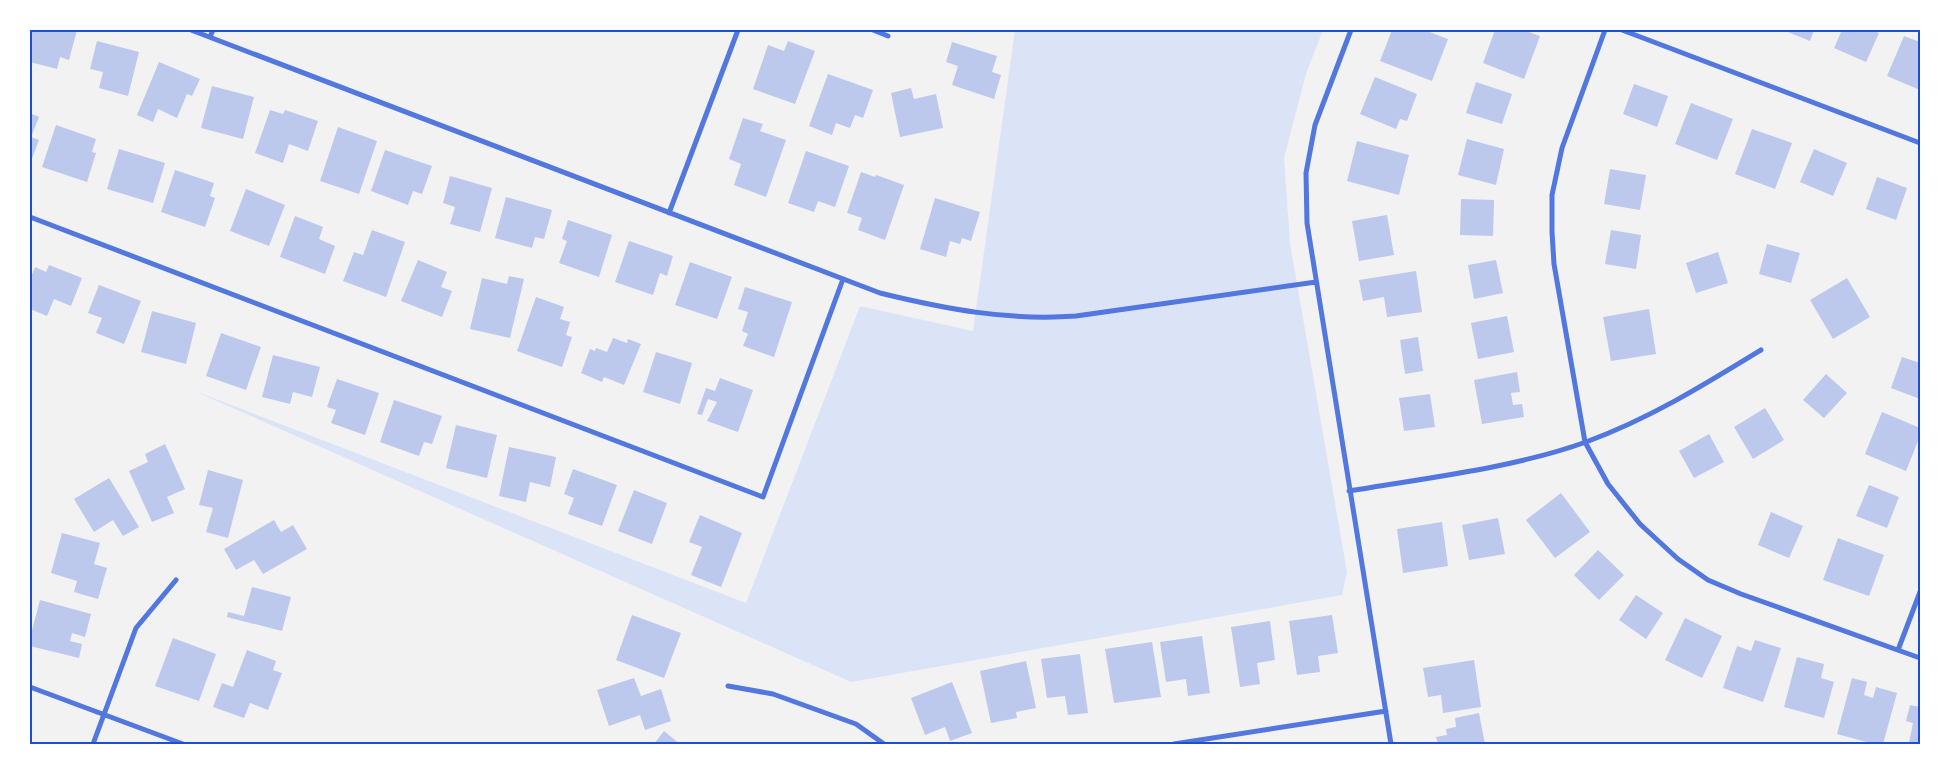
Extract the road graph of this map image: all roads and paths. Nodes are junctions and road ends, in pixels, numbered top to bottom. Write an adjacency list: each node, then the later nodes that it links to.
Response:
1 (191, 30): 9 (street)
2 (213, 30): 9 (street)
3 (738, 30): 11 (street)
4 (873, 30): 8 (street)
5 (1351, 30): 14 (street)
6 (1605, 30): 16 (street)
7 (1622, 30): 10 (street)
8 (888, 36)
9 (210, 37): 11 (street)
10 (1920, 143)
11 (669, 213): 13 (street)
12 (30, 217): 13 (street)
13 (844, 279): 14 (street)
14 (1316, 282): 17 (street)
15 (1761, 350): 16 (street)
16 (1585, 442): 17 (street); 20 (street)
17 (1349, 491): 24 (street)
18 (176, 580): 25 (street)
19 (1920, 592): 20 (street)
20 (1898, 650): 21 (street)
21 (1920, 658)
22 (30, 686): 25 (street)
23 (728, 686): 28 (street)
24 (1386, 711): 29 (street); 30 (street)
25 (104, 714): 26 (street); 27 (street)
26 (93, 744)
27 (183, 744)
28 (884, 744)
29 (1174, 744)
30 (1391, 744)

